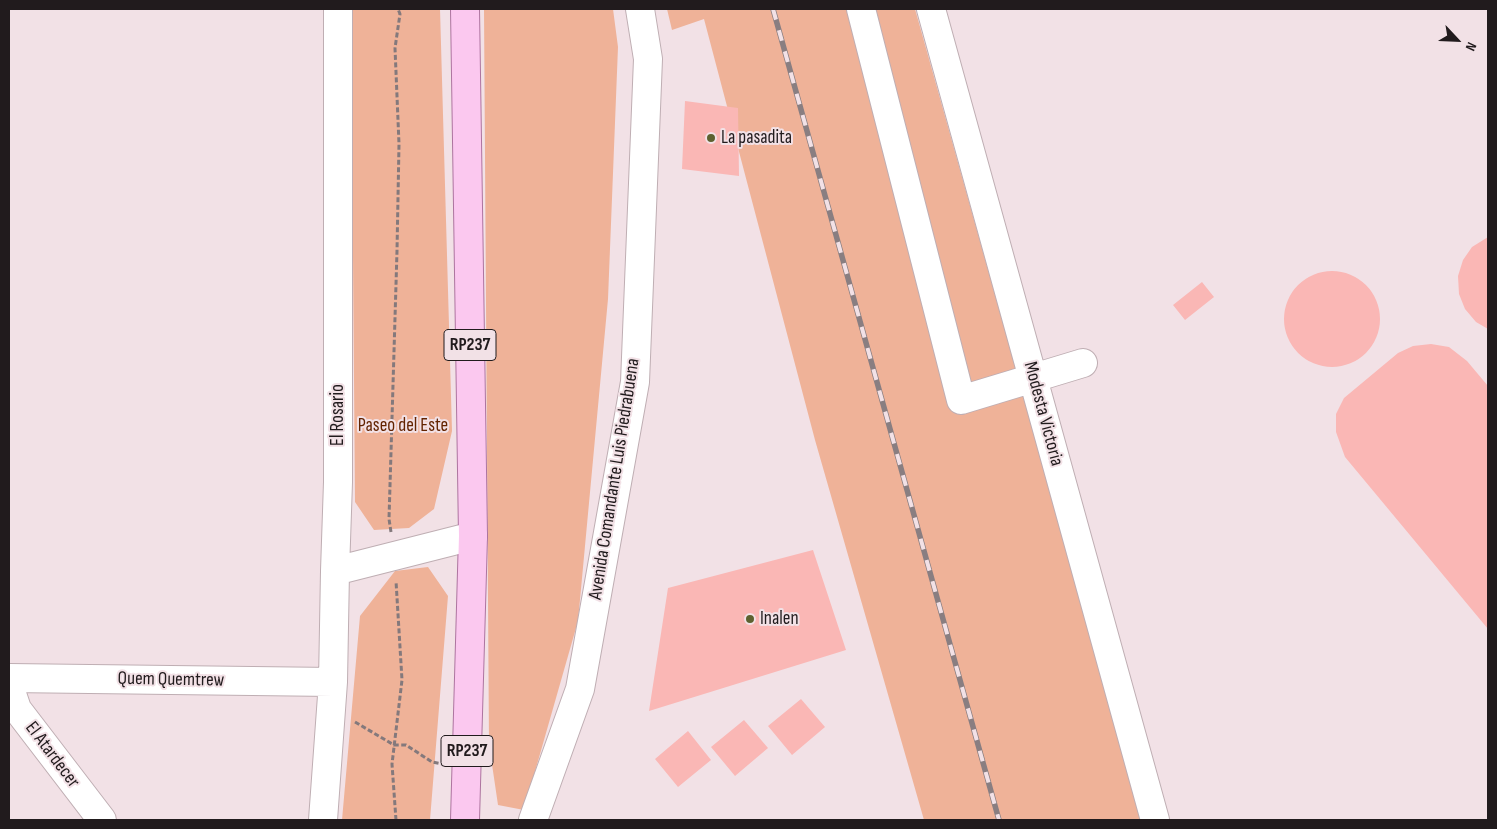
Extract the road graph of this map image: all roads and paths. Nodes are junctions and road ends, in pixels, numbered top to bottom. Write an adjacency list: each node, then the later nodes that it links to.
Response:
1 (338, 9): 11 (street, El Rosario)
2 (398, 9): 10 (path)
3 (465, 9): 9 (main road, RP237)
4 (640, 9): 21 (street, Avenida Comandante Luis Piedrabuena)
5 (861, 9): 8 (street)
6 (931, 9): 8 (street, Modesta Victoria)
7 (1083, 364): 8 (street)
8 (1033, 378): 22 (street, Modesta Victoria)
9 (472, 536): 10 (street); 20 (main road, RP237)
10 (395, 555): 11 (street); 15 (path)
11 (335, 571): 14 (street, El Rosario)
12 (9, 678): 14 (street, Quem Quemtrew)
13 (9, 685): 17 (street, El Atardecer)
14 (332, 695): 15 (path); 18 (street, El Rosario)
15 (394, 745): 16 (path); 19 (path)
16 (446, 765)
17 (102, 820)
18 (324, 820)
19 (396, 820)
20 (465, 820)
21 (533, 820)
22 (1156, 820)

